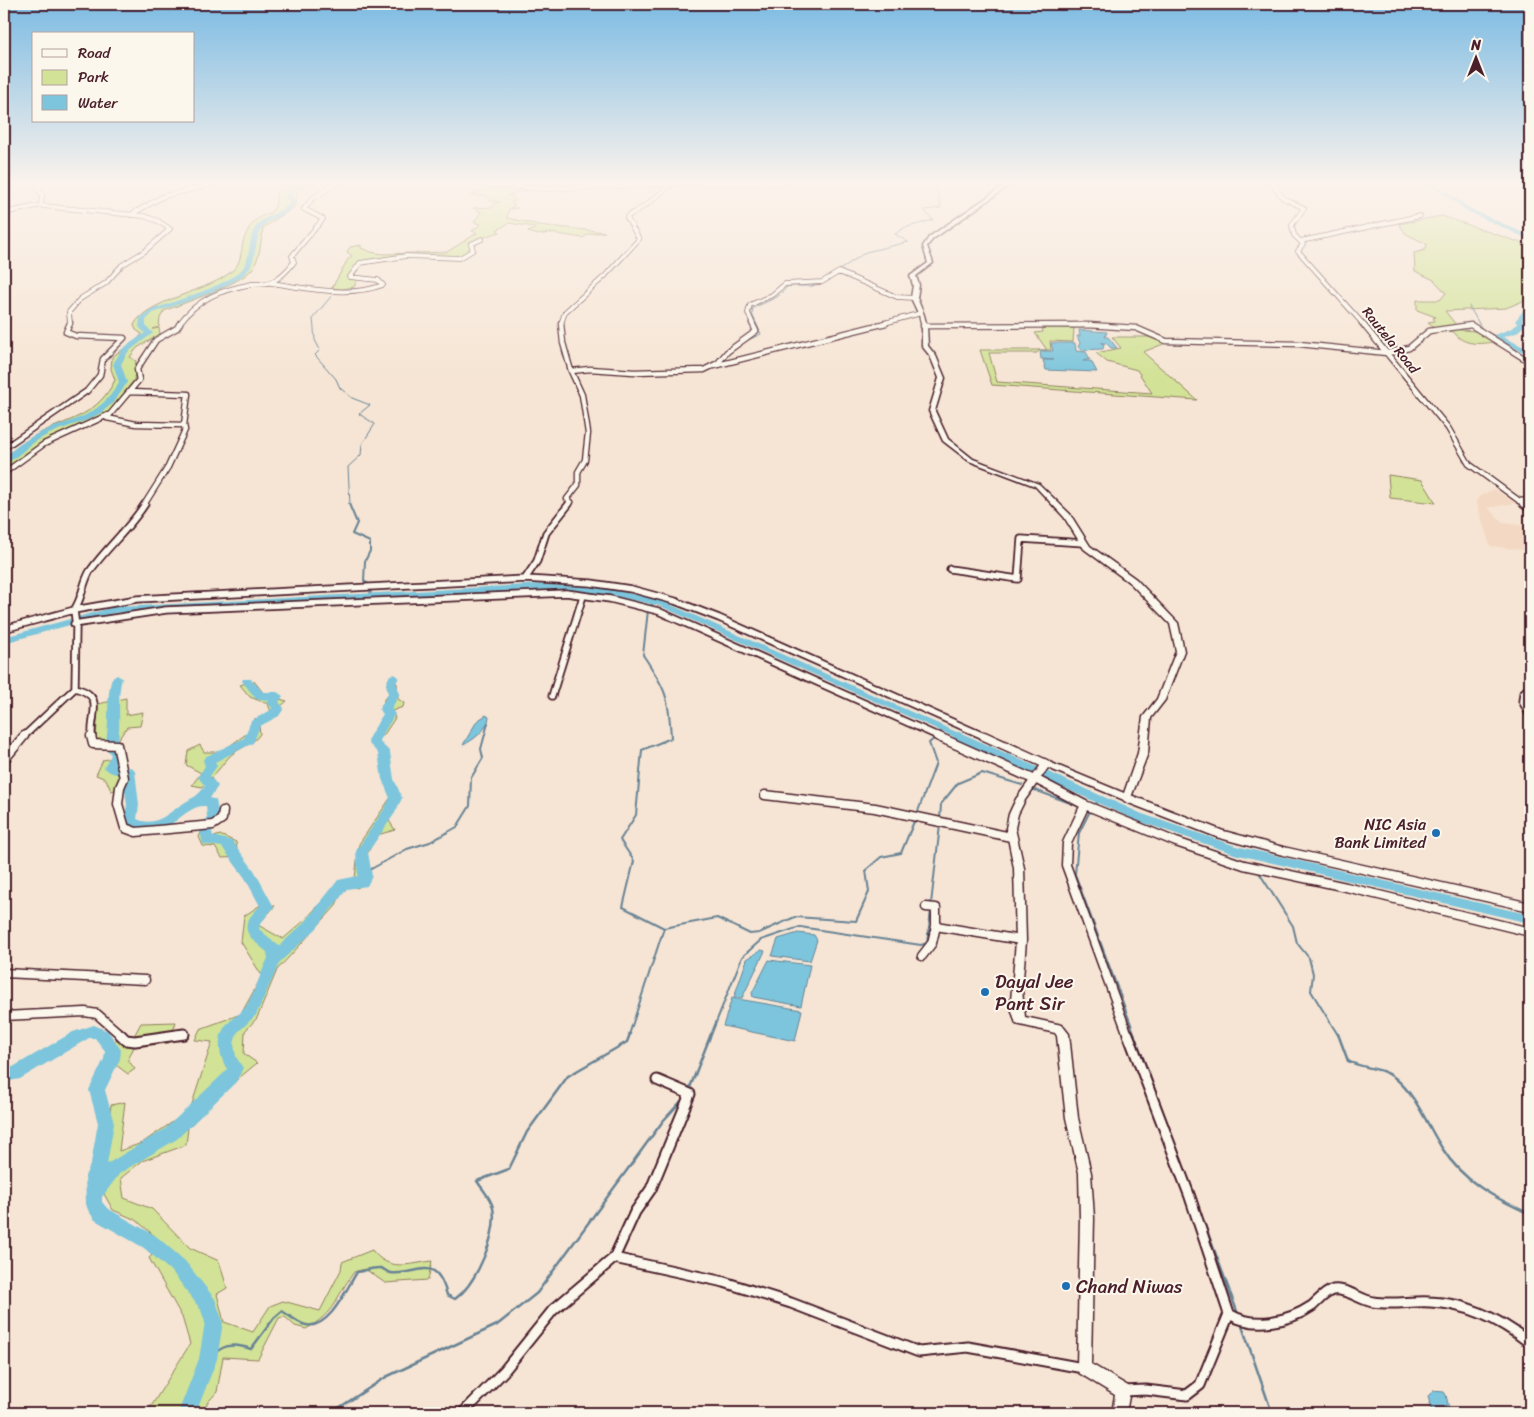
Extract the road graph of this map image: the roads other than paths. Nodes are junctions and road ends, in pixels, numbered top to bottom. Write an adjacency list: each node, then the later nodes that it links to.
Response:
1 (146, 249): 18 (street)
2 (297, 249): 7 (street)
3 (474, 249): 7 (street)
4 (630, 249): 14 (street)
5 (926, 249): 8 (street)
6 (1299, 249): 11 (street, Rautela Road)
7 (270, 283): 15 (street)
8 (914, 298): 9 (street); 13 (street)
9 (921, 313): 10 (street); 13 (street)
10 (923, 326): 11 (street); 23 (street)
11 (1387, 353): 12 (street); 21 (street, Rautela Road)
12 (1530, 362)
13 (713, 366): 14 (street)
14 (571, 371): 25 (street)
15 (130, 392): 16 (street); 17 (street)
16 (108, 415): 17 (street); 19 (street)
17 (184, 425): 27 (street)
18 (4, 448)
19 (4, 473)
20 (1530, 500): 21 (street)
21 (1519, 501): 22 (street, Rautela Road)
22 (1530, 509)
23 (1084, 543): 24 (street); 36 (street)
24 (950, 569)
25 (525, 579): 27 (street); 34 (street)
26 (583, 596): 27 (street); 31 (street); 34 (street)
27 (74, 617): 28 (street); 30 (street)
28 (4, 629)
29 (1530, 687): 32 (street)
30 (75, 688): 33 (street); 38 (street)
31 (552, 696)
32 (1530, 716)
33 (4, 760)
34 (1039, 773): 36 (street); 37 (street); 39 (street)
35 (765, 796): 39 (street)
36 (1127, 798): 41 (street)
37 (1085, 805): 43 (street); 52 (street)
38 (223, 811)
39 (1011, 837): 44 (street)
40 (926, 907): 42 (street)
41 (1530, 907)
42 (936, 926): 44 (street); 45 (street)
43 (1530, 932)
44 (1021, 940): 54 (street)
45 (922, 956)
46 (4, 974): 47 (street)
47 (145, 980)
48 (4, 1016): 49 (street)
49 (184, 1034)
50 (657, 1080): 51 (street)
51 (614, 1258): 54 (street); 56 (street)
52 (1236, 1319): 53 (street); 55 (street)
53 (1530, 1343)
54 (1084, 1368): 55 (street)
55 (1122, 1390): 57 (street)
56 (463, 1413)
57 (1119, 1413)

